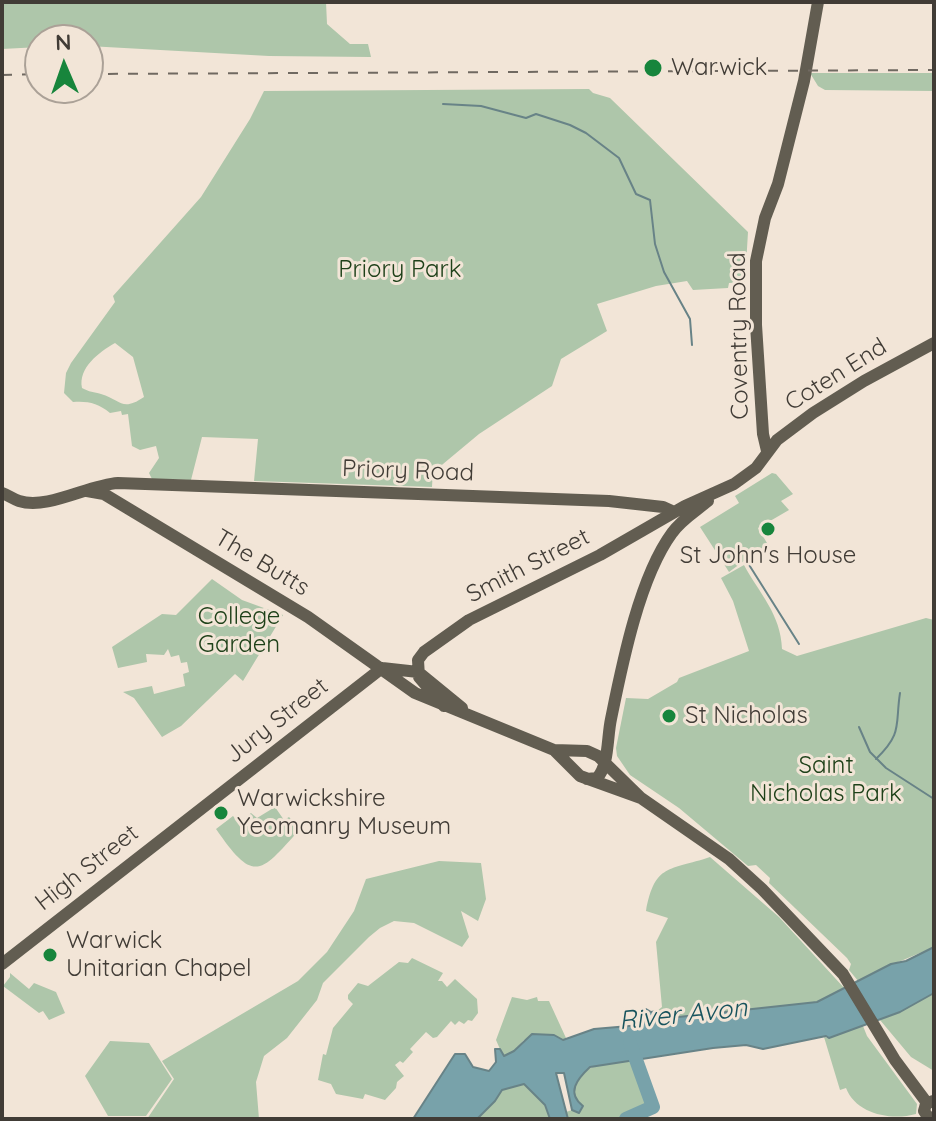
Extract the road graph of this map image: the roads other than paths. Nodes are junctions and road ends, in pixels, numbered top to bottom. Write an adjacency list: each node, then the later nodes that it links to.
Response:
1 (818, 2): 3 (main road, Coventry Road)
2 (934, 343): 3 (main road, Coten End)
3 (767, 451): 7 (main road, Coten End)
4 (134, 484): 5 (main road, Priory Road); 8 (main road); 9 (main road, Priory Road)
5 (85, 491): 6 (main road, Priory Road); 8 (main road, The Butts)
6 (4, 494)
7 (713, 496): 9 (main road, Smith Street); 10 (main road)
8 (115, 502): 11 (main road, The Butts)
9 (674, 512): 10 (main road); 12 (main road, Smith Street)
10 (675, 530): 16 (main road)
11 (382, 668): 12 (main road); 13 (main road, The Butts); 19 (main road, Jury Street)
12 (418, 672): 13 (main road); 14 (main road)
13 (444, 706): 14 (main road, The Butts)
14 (474, 718): 15 (main road, The Butts)
15 (554, 750): 16 (main road); 17 (main road)
16 (604, 763): 17 (main road); 18 (main road)
17 (585, 778): 18 (main road)
18 (641, 798): 21 (main road)
19 (200, 809): 20 (main road, High Street)
20 (2, 964)
21 (931, 1102): 22 (main road)
22 (934, 1119)

